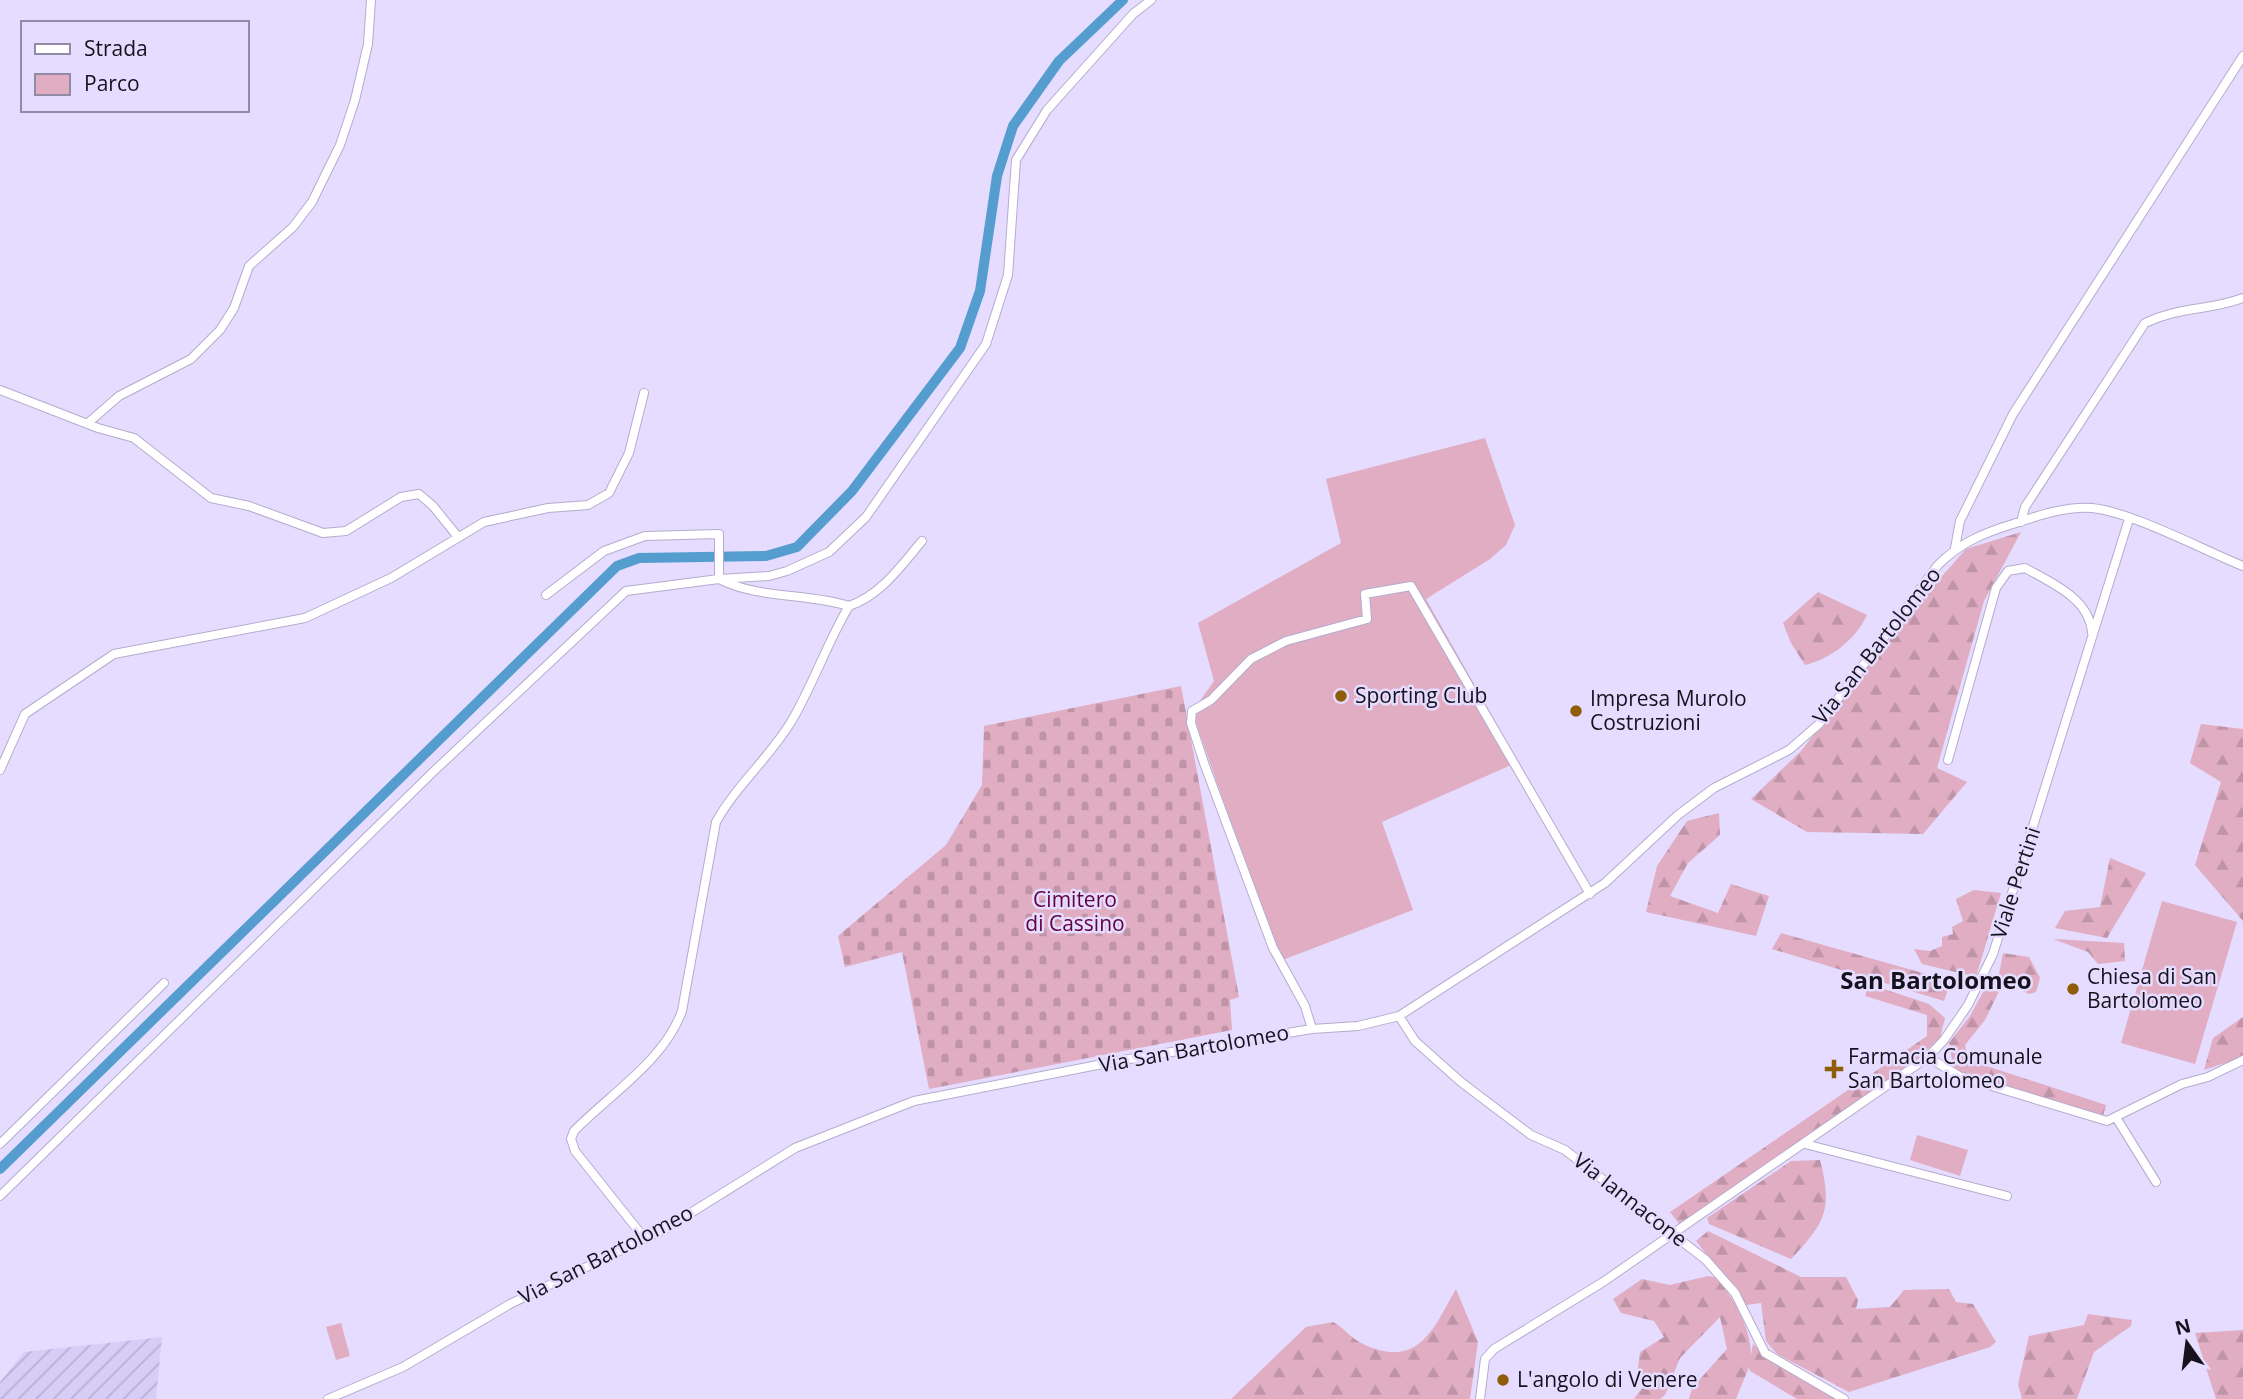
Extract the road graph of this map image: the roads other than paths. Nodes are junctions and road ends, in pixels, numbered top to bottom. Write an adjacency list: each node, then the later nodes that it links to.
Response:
1 (371, 0): 7 (street)
2 (1151, 0): 14 (street)
3 (2243, 56): 12 (street)
4 (2243, 298): 9 (street)
5 (0, 390): 7 (street)
6 (644, 393): 10 (street)
7 (89, 423): 10 (street)
8 (2129, 519): 9 (street); 13 (street); 17 (street, Viale Pertini)
9 (2021, 522): 12 (street)
10 (458, 537): 19 (street)
11 (922, 541): 16 (street)
12 (1955, 548): 20 (street, Via San Bartolomeo)
13 (2243, 566)
14 (719, 579): 15 (street); 16 (street); 30 (street)
15 (546, 595)
16 (849, 606): 33 (street)
17 (2093, 640): 18 (street); 24 (street, Viale Pertini)
18 (1948, 760)
19 (0, 770)
20 (1590, 894): 22 (street, Via San Bartolomeo); 23 (street)
21 (164, 982): 28 (street)
22 (1399, 1016): 23 (street, Via San Bartolomeo); 32 (street, Via Iannacone)
23 (1312, 1029): 33 (street, Via San Bartolomeo)
24 (1927, 1057): 26 (street); 27 (street, Viale Pertini)
25 (2243, 1060): 26 (street)
26 (2117, 1119): 29 (street)
27 (1805, 1143): 31 (street); 32 (street, Viale Pertini)
28 (0, 1144)
29 (2156, 1182)
30 (0, 1196)
31 (2007, 1196)
32 (1672, 1233): 35 (street, Viale Pertini); 36 (street, Via Iannacone)
33 (645, 1239): 34 (street, Via San Bartolomeo)
34 (328, 1399)
35 (1480, 1399)
36 (1844, 1399)

